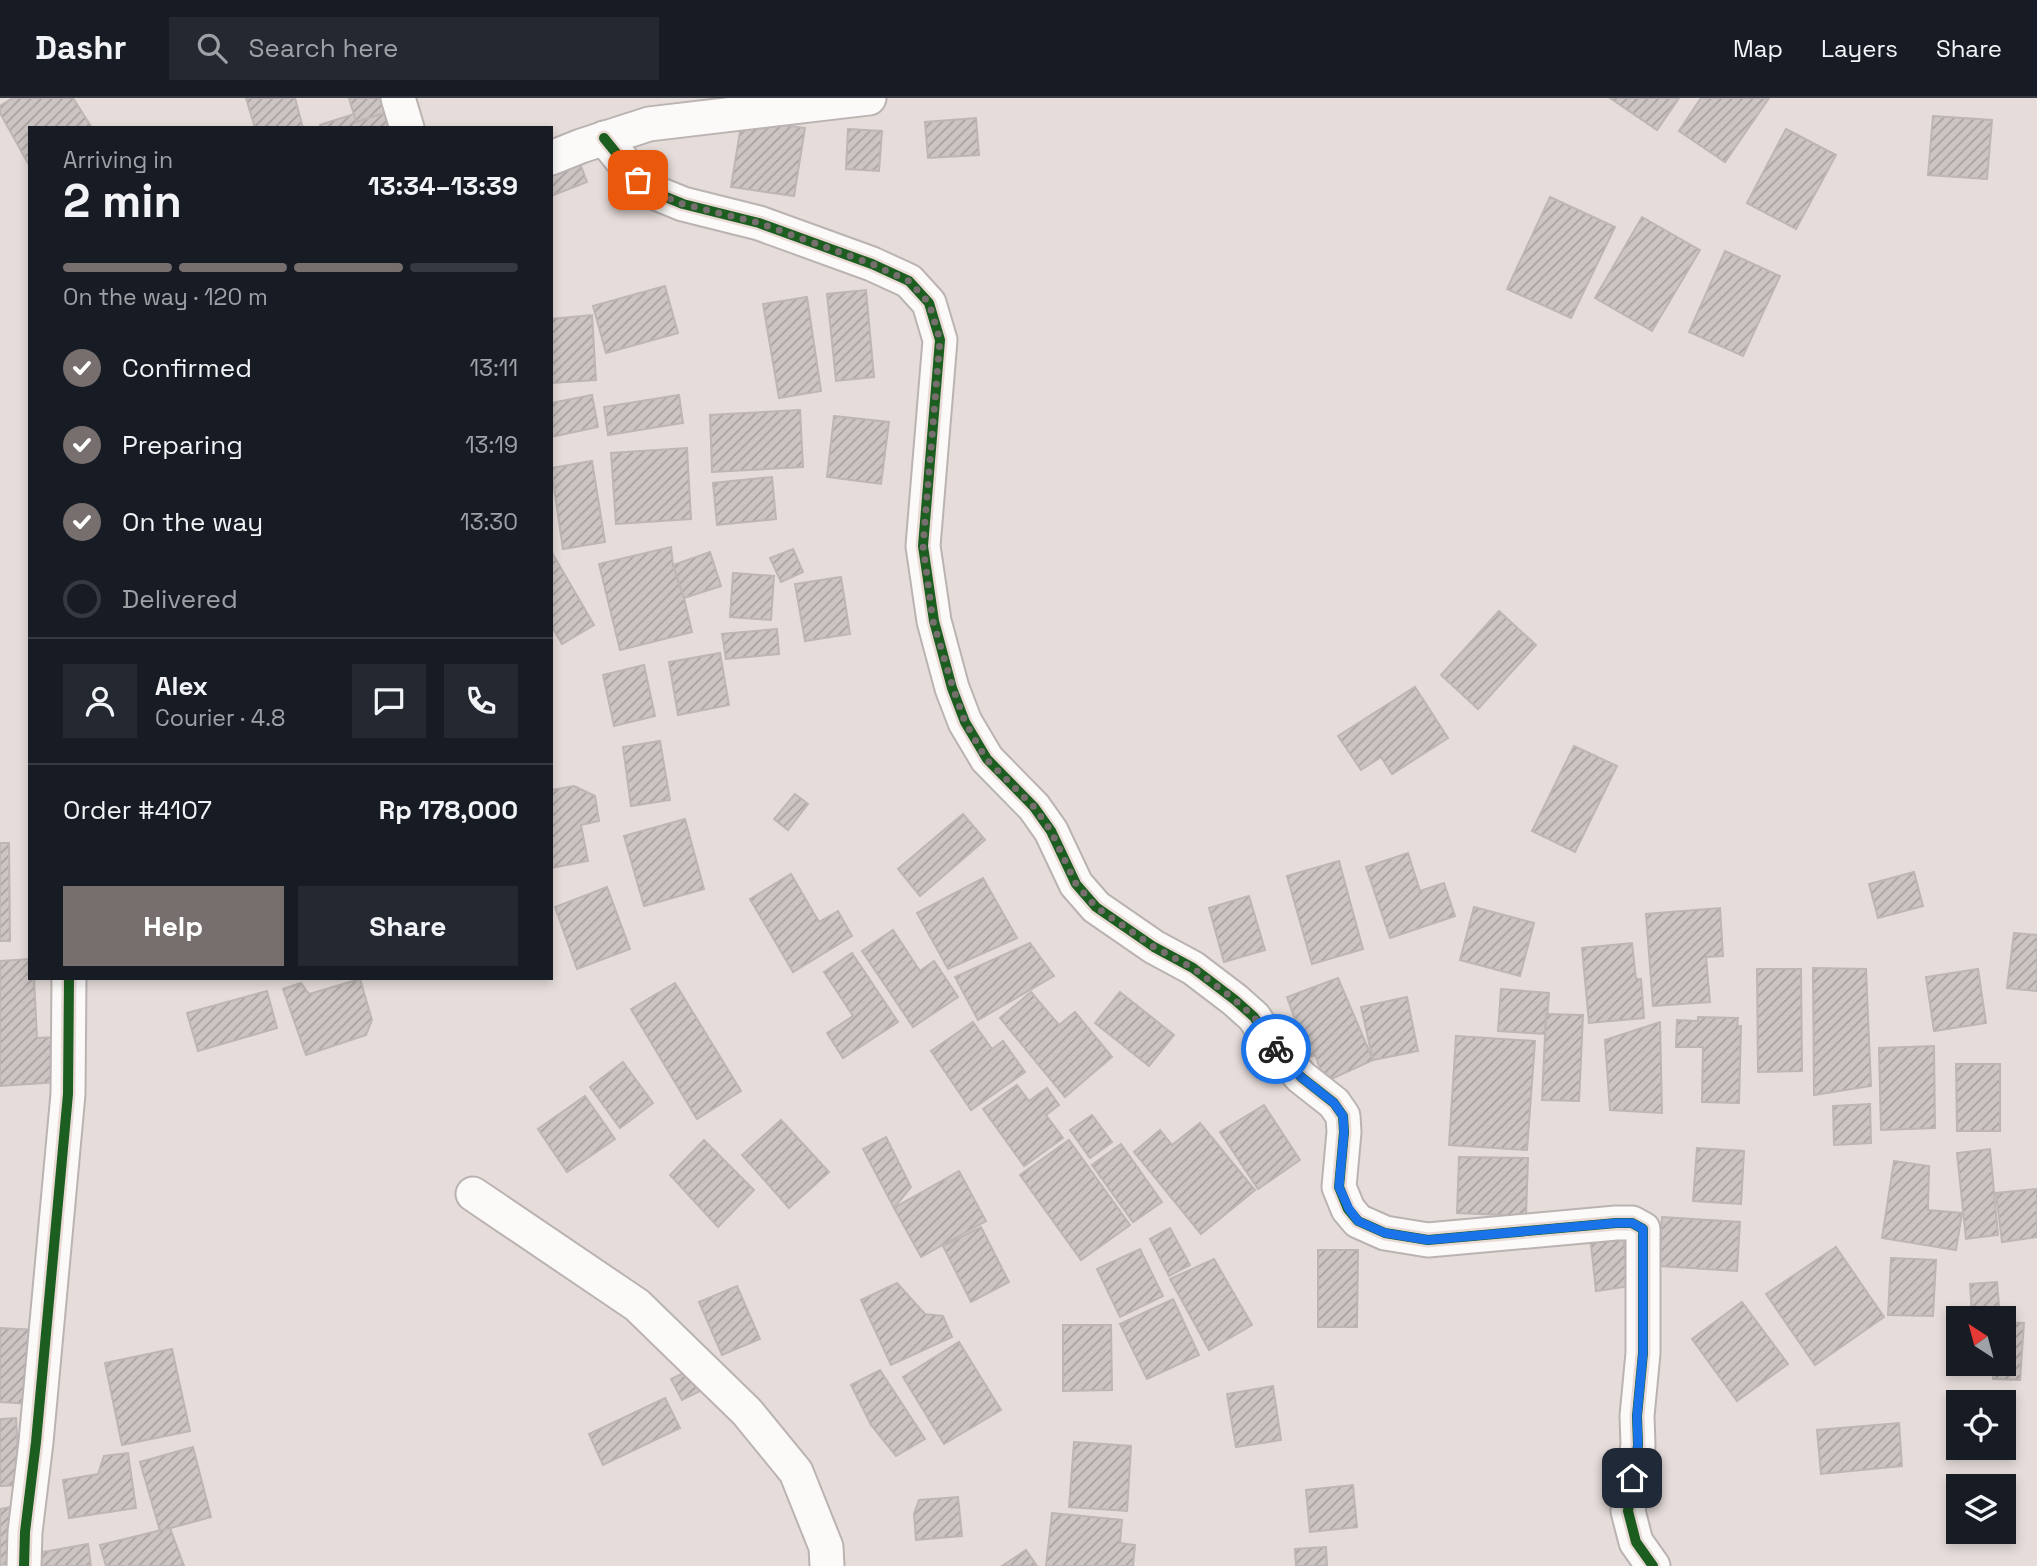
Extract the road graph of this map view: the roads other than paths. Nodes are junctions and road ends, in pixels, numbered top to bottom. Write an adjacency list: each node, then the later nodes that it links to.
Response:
1 (398, 98): 3 (street)
2 (869, 98): 4 (street)
3 (406, 126)
4 (604, 138): 5 (street); 10 (street)
5 (553, 157)
6 (69, 980): 8 (street)
7 (473, 1194): 9 (street)
8 (24, 1566)
9 (827, 1566)
10 (1653, 1566)

